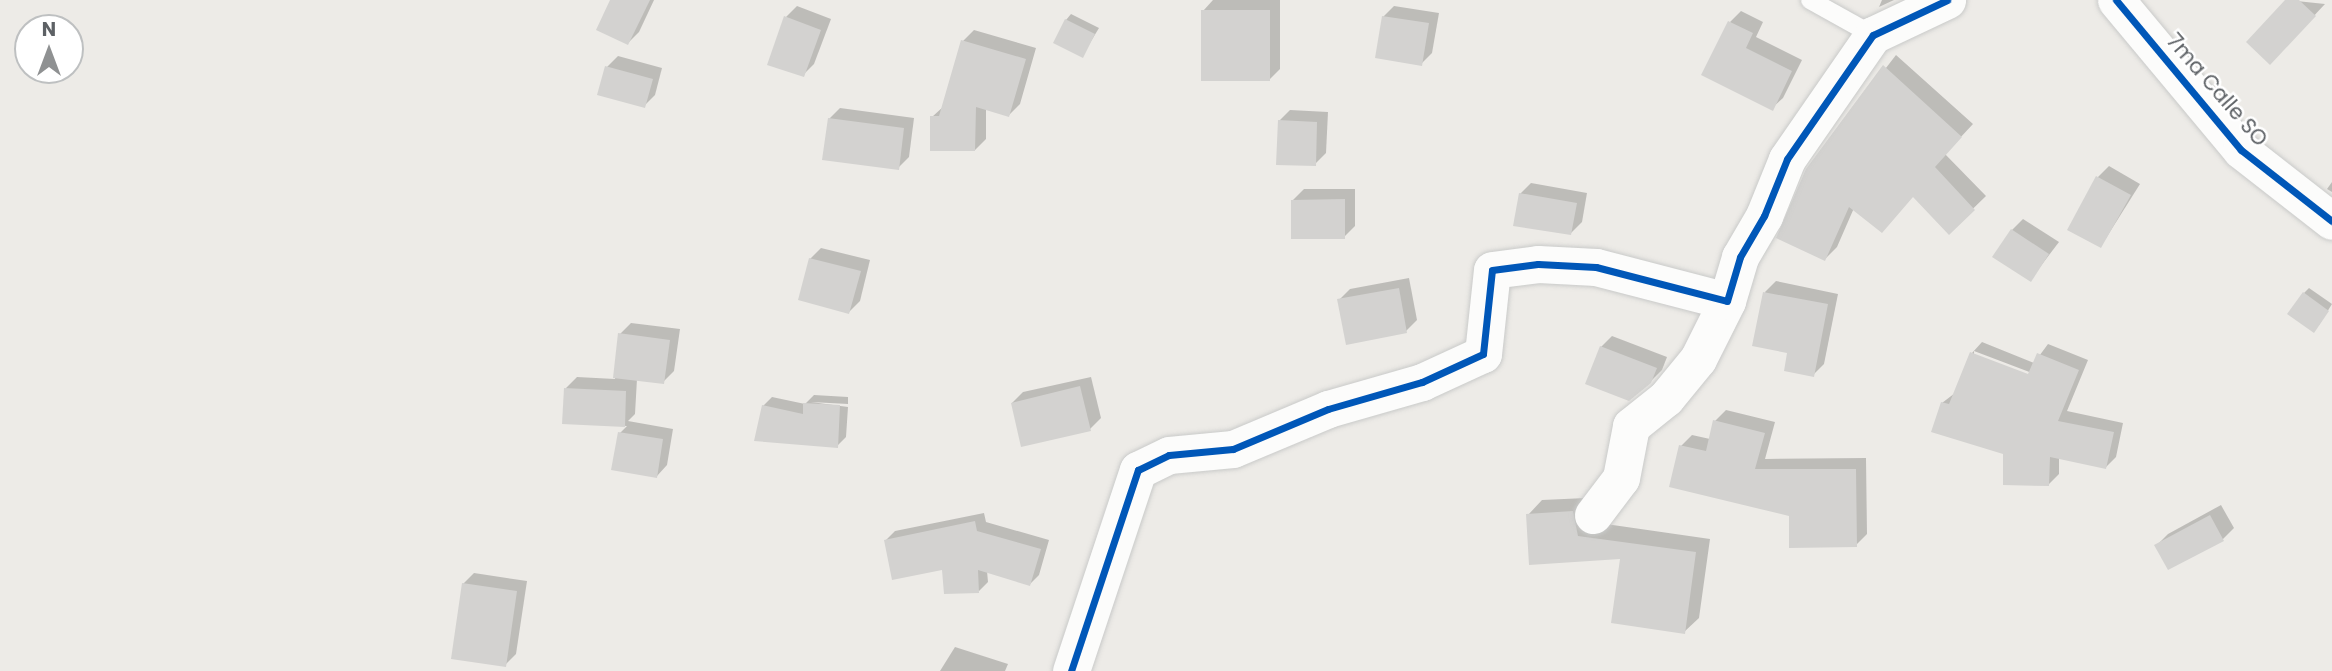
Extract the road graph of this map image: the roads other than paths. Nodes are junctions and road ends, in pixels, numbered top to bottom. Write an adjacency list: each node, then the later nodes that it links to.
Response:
1 (1810, 0): 4 (lane)
2 (1947, 0): 4 (street)
3 (2116, 0): 5 (street, 7ma Calle SO)
4 (1873, 35): 6 (street)
5 (2332, 220)
6 (1727, 302): 7 (street); 8 (street)
7 (1593, 515)
8 (1071, 671)

